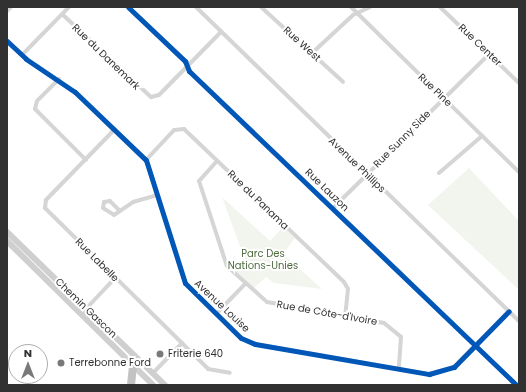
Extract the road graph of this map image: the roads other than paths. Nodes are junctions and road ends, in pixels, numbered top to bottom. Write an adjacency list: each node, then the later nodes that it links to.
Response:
1 (11, 7): 9 (street)
2 (69, 7): 10 (street)
3 (128, 7): 17 (street, Rue Lauzon)
4 (196, 7): 12 (street, Avenue Phillips)
5 (261, 7): 14 (street, Rue West)
6 (351, 7): 11 (street, Rue Pine)
7 (370, 7): 11 (street)
8 (440, 7): 15 (street, Rue Center)
9 (7, 11)
10 (62, 14): 16 (street); 17 (street, Rue du Danemark)
11 (358, 14): 14 (street); 21 (street, Rue Pine)
12 (221, 32): 17 (street, Rue du Danemark); 29 (street, Avenue Phillips)
13 (7, 41): 16 (street, Avenue Louise)
14 (311, 54): 19 (street, Rue West)
15 (489, 54): 20 (street, Rue Center); 21 (street, Rue Sunny Side)
16 (22, 55): 18 (street, Avenue Louise)
17 (187, 66): 31 (street, Rue Lauzon)
18 (59, 78): 22 (street, Avenue Louise); 24 (street)
19 (343, 82)
20 (519, 83)
21 (444, 98): 23 (street, Rue Pine); 29 (street, Rue Sunny Side)
22 (114, 130): 24 (street, Rue Labelle); 25 (street, Avenue Louise)
23 (482, 136): 27 (street, Rue Pine); 28 (street)
24 (86, 160): 35 (street, Rue Labelle)
25 (146, 160): 26 (street, Rue du Panama); 30 (street, Avenue Louise)
26 (217, 161): 36 (street, Rue de Côte-d'Ivoire); 40 (street, Rue du Panama)
27 (519, 172)
28 (439, 173)
29 (366, 174): 31 (street, Rue Sunny Side); 38 (street, Avenue Phillips)
30 (157, 195): 32 (street); 39 (street, Avenue Louise)
31 (333, 208): 43 (street, Rue Lauzon)
32 (119, 210)
33 (7, 232): 37 (main road, Chemin Gascon)
34 (7, 241): 37 (main road, Chemin Gascon)
35 (115, 278): 37 (street); 42 (street, Rue Labelle)
36 (245, 284): 39 (street); 40 (street, Rue de Côte-d'Ivoire)
37 (85, 311): 44 (main road, Chemin Gascon); 46 (main road, Chemin Gascon)
38 (509, 311): 41 (street, Avenue Phillips); 43 (street, Avenue Louise)
39 (216, 314): 45 (street, Avenue Louise)
40 (345, 317): 45 (street, Rue de Côte-d'Ivoire)
41 (519, 321)
42 (182, 343): 46 (street); 47 (street, Rue Labelle)
43 (476, 346): 45 (street, Avenue Louise); 51 (street, Rue Lauzon)
44 (133, 365): 48 (highway); 49 (main road, Chemin Gascon)
45 (399, 369)
46 (153, 373): 50 (main road, Chemin Gascon)
47 (230, 373)
48 (131, 385)
49 (153, 385)
50 (165, 385)
51 (517, 385)

